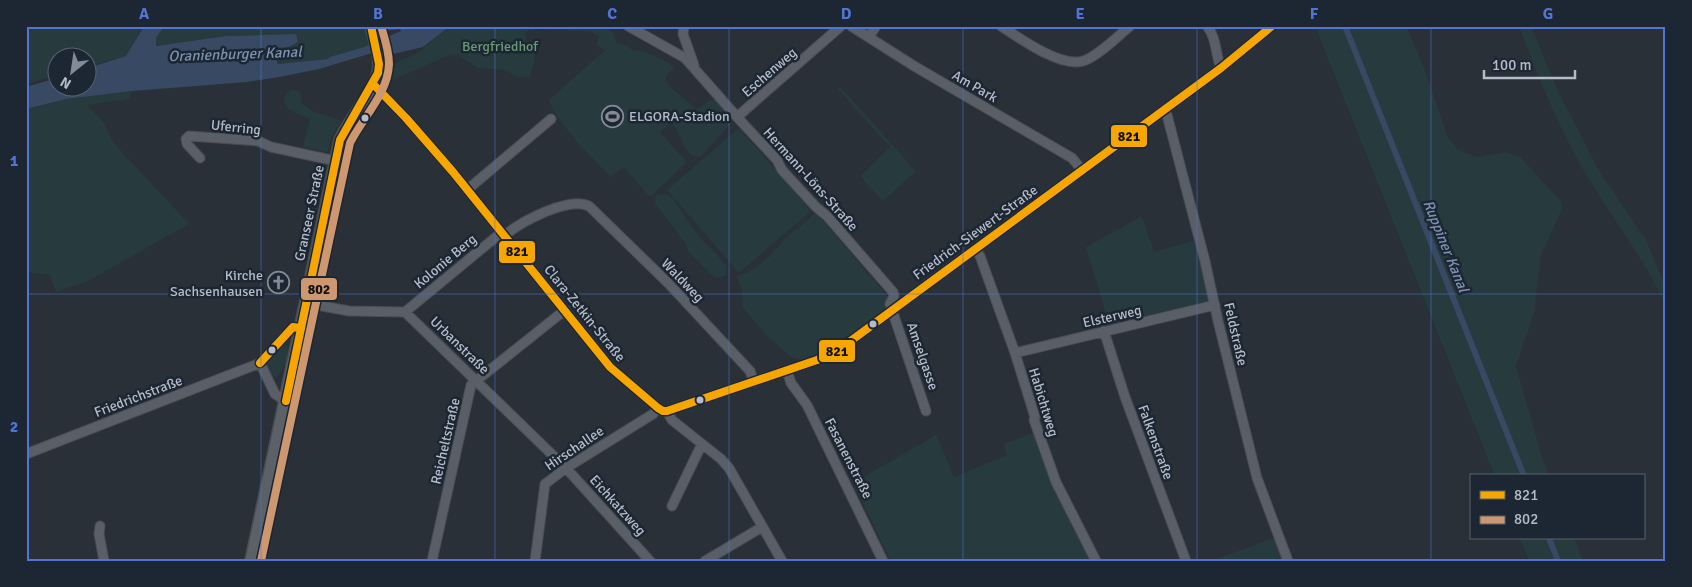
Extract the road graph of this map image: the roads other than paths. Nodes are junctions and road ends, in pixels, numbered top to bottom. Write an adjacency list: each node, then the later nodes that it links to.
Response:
1 (371, 26): 14 (main road, Granseer Straße)
2 (628, 26): 13 (street, Hermann-Löns-Straße)
3 (684, 26): 13 (street, Hermann-Löns-Straße)
4 (841, 26): 16 (street, Eschenweg)
5 (852, 26): 11 (street, Am Park)
6 (876, 26): 11 (street)
7 (1001, 26): 8 (street)
8 (1130, 26)
9 (1208, 26): 12 (street)
10 (1272, 26): 12 (street, Friedrich-Siewert-Straße)
11 (869, 37): 20 (street, Am Park)
12 (1221, 68): 15 (street, Friedrich-Siewert-Straße)
13 (695, 70): 16 (street, Hermann-Löns-Straße)
14 (374, 84): 19 (main road, Granseer Straße); 21 (street, Clara-Zetkin-Straße)
15 (1164, 110): 20 (street, Friedrich-Siewert-Straße); 26 (street, Feldstraße)
16 (737, 117): 28 (street, Hermann-Löns-Straße)
17 (551, 119): 21 (street)
18 (200, 158): 19 (street, Uferring)
19 (336, 161): 25 (main road, Granseer Straße)
20 (1082, 170): 24 (street, Friedrich-Siewert-Straße)
21 (467, 190): 23 (street, Clara-Zetkin-Straße)
22 (586, 204): 23 (street, Kolonie Berg); 36 (street, Waldweg)
23 (503, 233): 27 (street, Clara-Zetkin-Straße); 29 (street, Kolonie Berg)
24 (974, 249): 28 (street, Friedrich-Siewert-Straße); 32 (street, Habichtweg)
25 (306, 303): 29 (street); 30 (main road, Granseer Straße)
26 (1215, 305): 31 (street, Elsterweg); 57 (street, Feldstraße)
27 (565, 310): 35 (street, Reicheltstraße); 38 (street, Clara-Zetkin-Straße)
28 (892, 311): 34 (street, Friedrich-Siewert-Straße); 40 (street, Amselgasse)
29 (405, 312): 35 (street, Urbanstraße)
30 (301, 328): 33 (street, Friedrichstraße); 37 (main road, Granseer Straße)
31 (1104, 331): 32 (street, Elsterweg); 56 (street, Falkenstraße)
32 (1015, 353): 55 (street, Habichtweg)
33 (260, 363): 37 (street); 42 (street, Friedrichstraße)
34 (786, 370): 36 (street, Friedrich-Siewert-Straße); 54 (street, Fasanenstraße)
35 (477, 380): 43 (street, Urbanstraße); 49 (street, Reicheltstraße)
36 (754, 382): 39 (street, Friedrich-Siewert-Straße)
37 (286, 401): 48 (main road, Granseer Straße)
38 (658, 408): 39 (street, Clara-Zetkin-Straße); 43 (street, Hirschallee)
39 (667, 411): 41 (street)
40 (926, 411)
41 (703, 446): 44 (street); 46 (street)
42 (26, 454)
43 (566, 468): 50 (street, Hirschallee); 51 (street, Eichkatzweg)
44 (672, 506)
45 (100, 526): 47 (street)
46 (762, 527): 52 (street); 53 (street)
47 (104, 561)
48 (251, 561)
49 (432, 561)
50 (535, 561)
51 (650, 561)
52 (705, 561)
53 (782, 561)
54 (883, 561)
55 (1096, 561)
56 (1186, 561)
57 (1288, 561)

